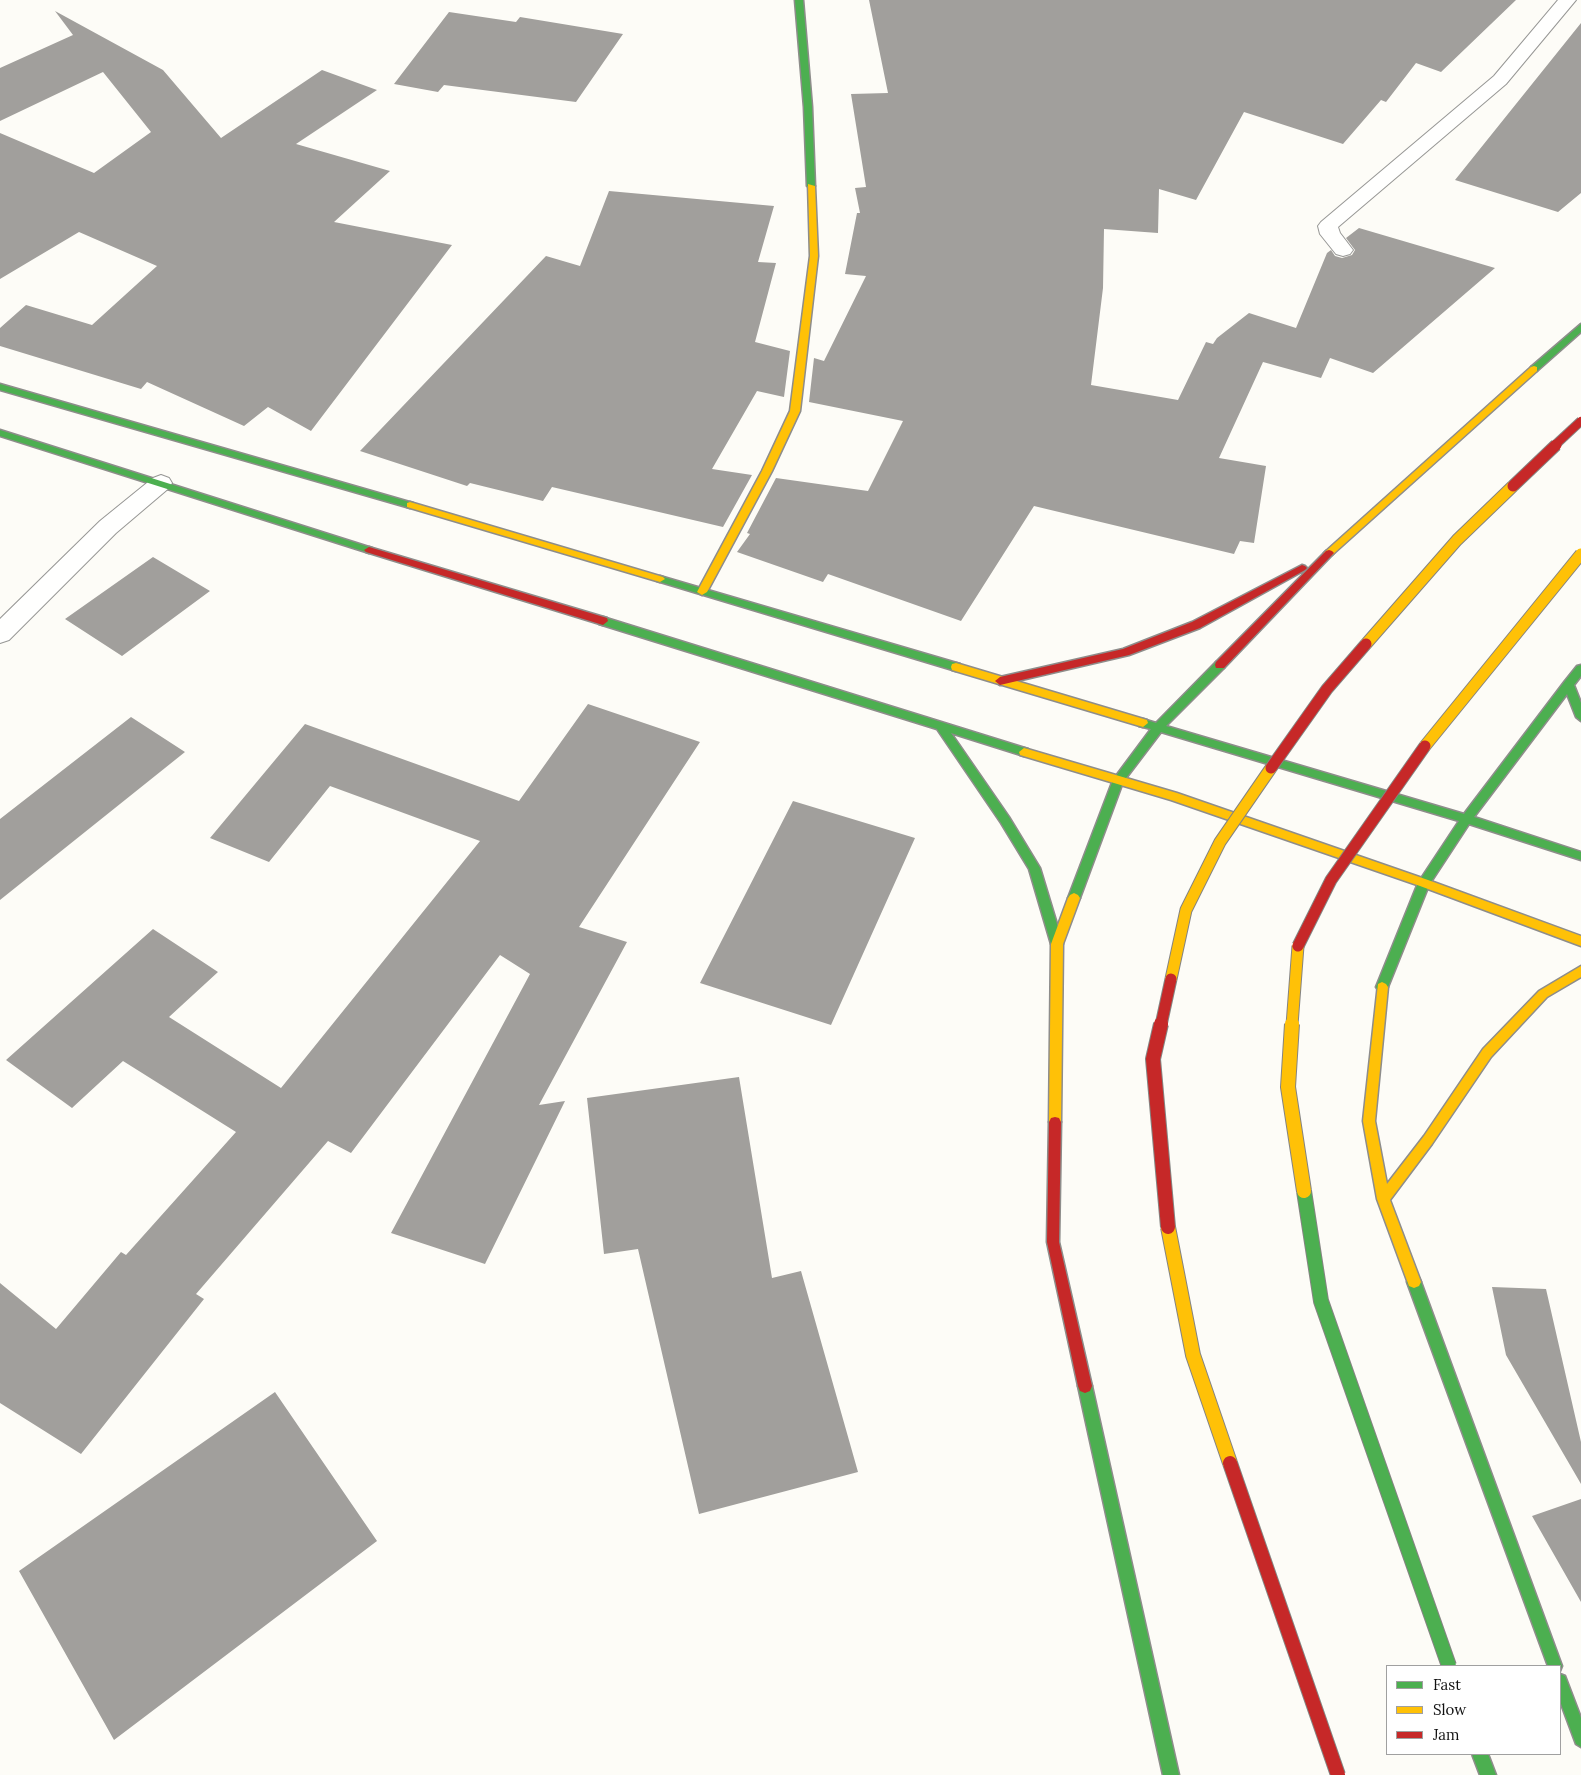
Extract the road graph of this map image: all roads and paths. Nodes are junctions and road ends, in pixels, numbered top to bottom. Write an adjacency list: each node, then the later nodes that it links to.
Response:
1 (798, 0): 11 (main road)
2 (1567, 0): 3 (street)
3 (1343, 250)
4 (1581, 327): 9 (main road)
5 (0, 387): 11 (main road)
6 (1581, 421): 33 (main road, bridge)
7 (0, 433): 8 (main road)
8 (161, 483): 12 (street); 17 (main road)
9 (1333, 550): 14 (main road); 18 (main road)
10 (1581, 554): 27 (main road, bridge)
11 (702, 592): 14 (main road)
12 (0, 634)
13 (1581, 669): 15 (main road)
14 (1000, 681): 18 (main road)
15 (1569, 684): 16 (main road); 20 (main road)
16 (1581, 717)
17 (942, 728): 19 (main road); 24 (main road)
18 (1158, 728): 19 (main road); 20 (main road)
19 (1118, 780): 22 (main road); 24 (main road)
20 (1466, 819): 21 (main road); 22 (main road)
21 (1581, 856)
22 (1424, 883): 23 (main road); 26 (main road)
23 (1581, 941)
24 (1057, 944): 32 (main road)
25 (1581, 971): 26 (main road)
26 (1383, 1199): 28 (main road)
27 (1449, 1665)
28 (1554, 1665)
29 (1561, 1683): 30 (main road)
30 (1581, 1739)
31 (1480, 1755): 34 (main road)
32 (1171, 1775)
33 (1338, 1775)
34 (1488, 1775)

